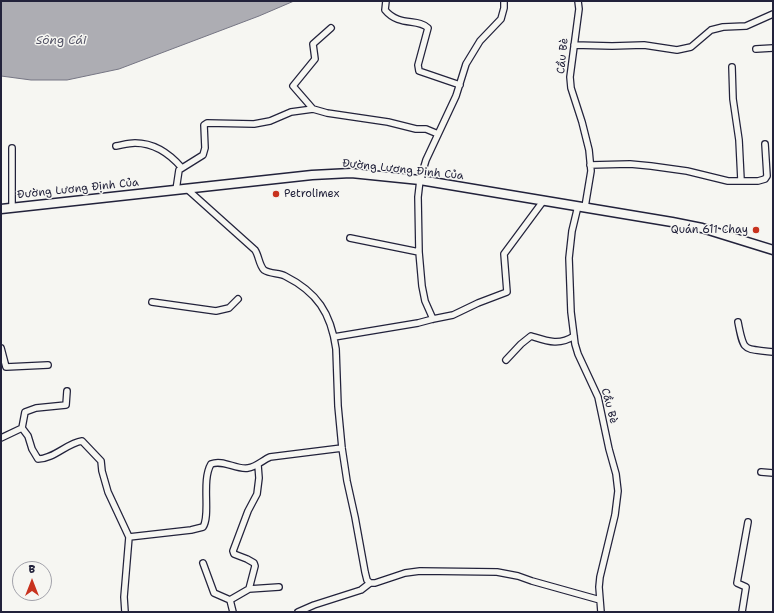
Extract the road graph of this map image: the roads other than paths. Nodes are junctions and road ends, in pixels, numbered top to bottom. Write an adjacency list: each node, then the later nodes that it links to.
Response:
1 (386, 1): 10 (street)
2 (504, 1): 10 (street)
3 (578, 1): 6 (street, Cầu Bè)
4 (773, 14): 6 (street)
5 (331, 28): 11 (street)
6 (574, 45): 16 (street, Cầu Bè)
7 (773, 48): 8 (street)
8 (756, 49)
9 (732, 67): 19 (street)
10 (460, 85): 12 (street)
11 (312, 109): 12 (street); 17 (street)
12 (438, 134): 18 (street)
13 (765, 144): 19 (street)
14 (116, 146): 17 (street)
15 (12, 148): 24 (street)
16 (590, 165): 19 (street); 23 (street, Cầu Bè)
17 (182, 168): 21 (street)
18 (420, 180): 20 (street, Đường Lương Định Của); 22 (street, Đường Lương Định Của); 28 (street)
19 (741, 180)
20 (187, 189): 21 (street, Đường Lương Định Của); 34 (street)
21 (176, 190): 24 (street, Đường Lương Định Của)
22 (544, 200): 23 (street, Đường Lương Định Của); 31 (street)
23 (581, 206): 27 (street, Đường Lương Định Của); 33 (street, Cầu Bè)
24 (12, 208): 25 (street, Đường Lương Định Của)
25 (1, 209)
26 (350, 238): 28 (street)
27 (773, 250)
28 (419, 252): 31 (street)
29 (238, 299): 30 (street)
30 (152, 302)
31 (433, 319): 34 (street)
32 (738, 322): 36 (street)
33 (574, 336): 37 (street); 53 (street, Cầu Bè)
34 (334, 337): 42 (street)
35 (1, 348): 38 (street)
36 (773, 352)
37 (506, 360)
38 (48, 365)
39 (67, 392): 40 (street)
40 (22, 428): 41 (street); 47 (street)
41 (1, 438)
42 (342, 448): 43 (street); 49 (street)
43 (258, 465): 47 (street); 51 (street)
44 (761, 472): 45 (street)
45 (773, 473)
46 (748, 522): 58 (street)
47 (129, 537): 54 (street)
48 (203, 563): 52 (street)
49 (370, 583): 53 (street); 56 (street)
50 (279, 587): 51 (street)
51 (249, 589): 52 (street)
52 (230, 600): 55 (street)
53 (600, 600): 57 (street, Cầu Bè)
54 (125, 612)
55 (233, 612)
56 (298, 612)
57 (601, 612)
58 (742, 612)

